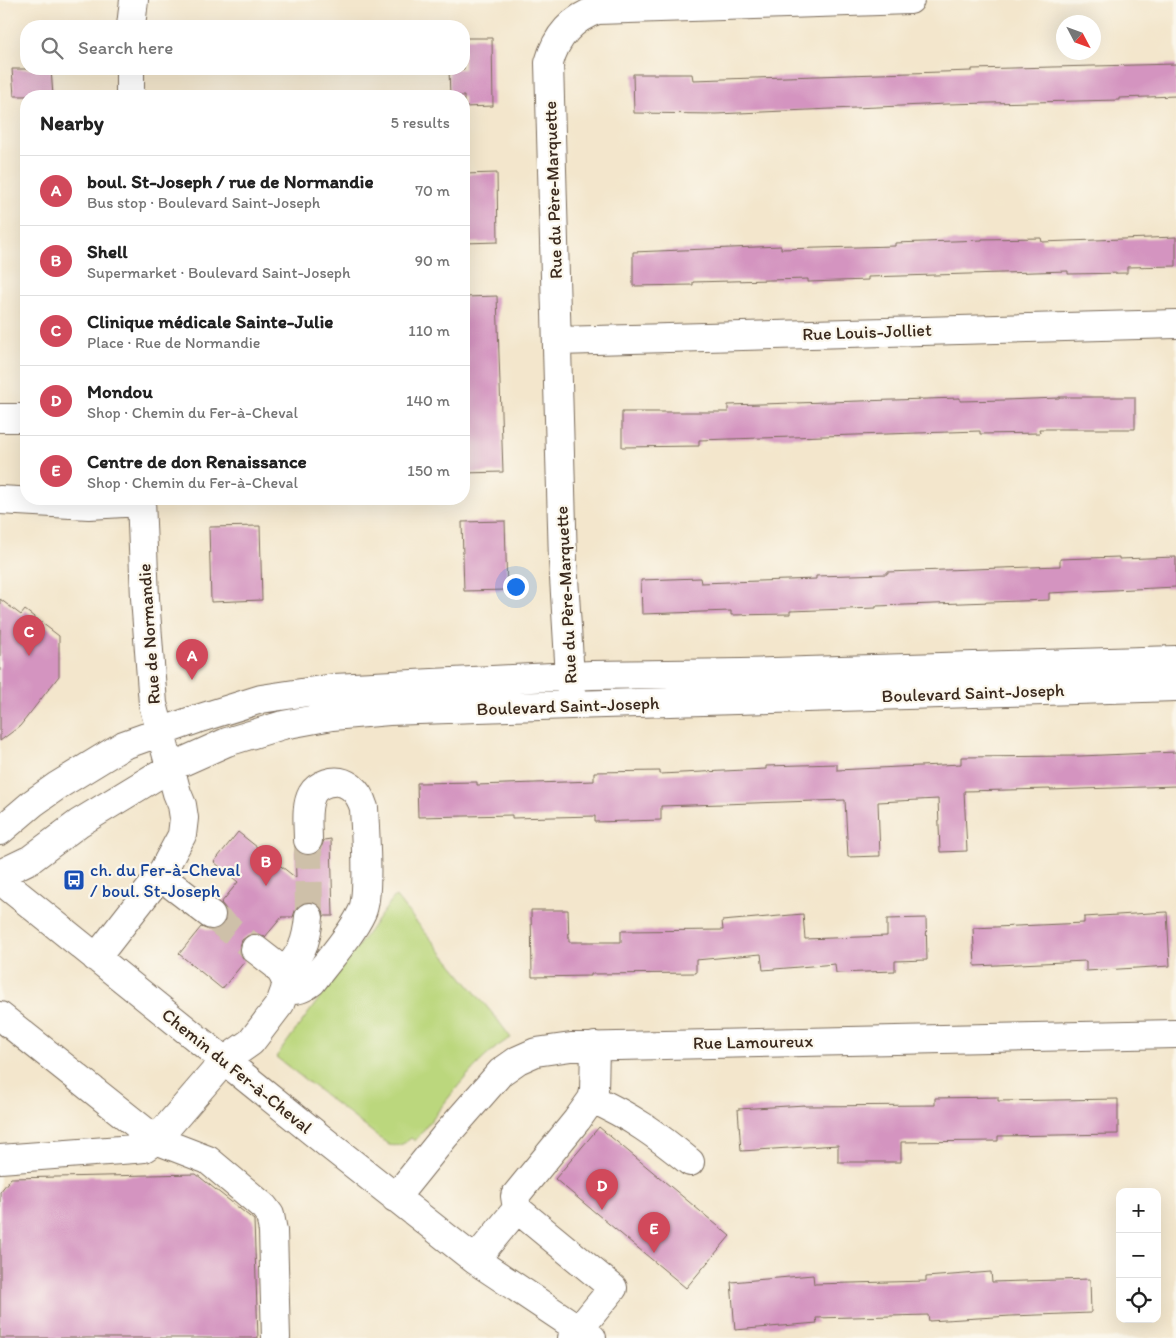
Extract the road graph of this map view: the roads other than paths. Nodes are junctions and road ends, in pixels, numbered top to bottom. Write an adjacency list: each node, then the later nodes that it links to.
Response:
1 (134, 0): 3 (street)
2 (910, 0): 7 (street, Rue du Père-Marquette)
3 (132, 20)
4 (130, 75): 5 (street)
5 (130, 90)
6 (1176, 324): 7 (street, Rue Louis-Jolliet)
7 (558, 341): 14 (street, Rue du Père-Marquette)
8 (0, 418): 9 (street)
9 (20, 418)
10 (0, 500): 11 (street)
11 (20, 501)
12 (141, 505): 17 (street, Rue de Normandie)
13 (1176, 660): 14 (street, Boulevard Saint-Joseph)
14 (569, 677): 16 (street, Rue du Père-Marquette); 17 (street, Boulevard Saint-Joseph)
15 (1176, 687): 16 (street, Boulevard Saint-Joseph)
16 (571, 705): 18 (street, Boulevard Saint-Joseph)
17 (159, 732): 18 (street, Rue de Normandie); 19 (street, Boulevard Saint-Joseph)
18 (171, 767): 21 (street, Boulevard Saint-Joseph); 22 (street, Rue de Normandie)
19 (0, 831)
20 (308, 840): 28 (street)
21 (0, 874)
22 (160, 876): 24 (street); 27 (street, Rue de Normandie)
23 (0, 880): 27 (street, Chemin du Fer-à-Cheval)
24 (211, 915)
25 (309, 917): 28 (street)
26 (256, 949): 28 (street)
27 (96, 958): 32 (street, Chemin du Fer-à-Cheval)
28 (284, 982): 32 (street)
29 (0, 1016): 34 (street)
30 (1176, 1034): 31 (street, Rue Lamoureux)
31 (595, 1046): 33 (street); 37 (street, Rue Lamoureux)
32 (224, 1061): 34 (street); 37 (street, Chemin du Fer-à-Cheval)
33 (592, 1099): 36 (street); 38 (street)
34 (156, 1140): 35 (street); 41 (street)
35 (0, 1159)
36 (690, 1162)
37 (395, 1198): 39 (street, Chemin du Fer-à-Cheval)
38 (517, 1209): 39 (street); 40 (street)
39 (475, 1260): 40 (street, Chemin du Fer-à-Cheval)
40 (576, 1336)
41 (276, 1338)

